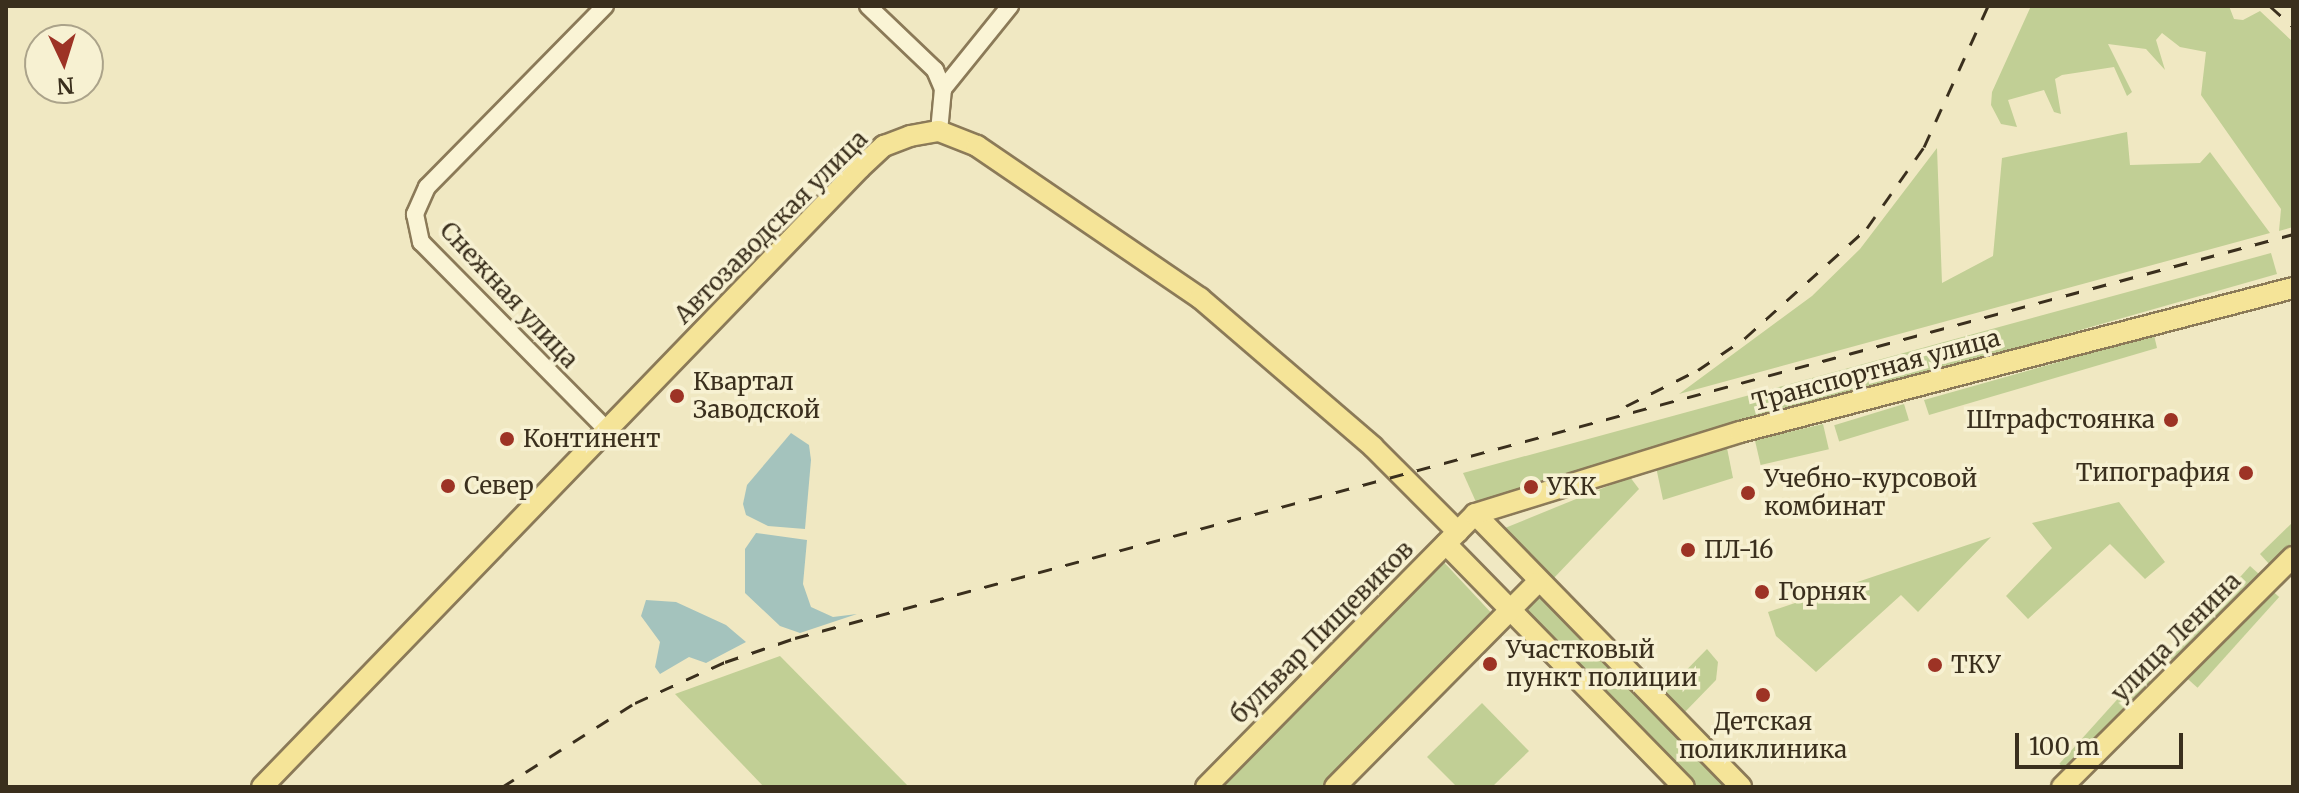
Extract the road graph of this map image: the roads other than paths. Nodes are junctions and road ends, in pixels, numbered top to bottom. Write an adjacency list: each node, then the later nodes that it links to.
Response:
1 (605, 6): 7 (street, Снежная улица)
2 (868, 6): 4 (street)
3 (1010, 6): 4 (street)
4 (943, 89): 5 (street)
5 (939, 131): 7 (main road, Автозаводская улица); 9 (main road)
6 (2289, 293): 8 (main road, Транспортная улица)
7 (609, 432): 13 (main road, Автозаводская улица)
8 (1475, 514): 9 (main road, бульвар Пищевиков); 11 (main road)
9 (1452, 538): 12 (main road); 14 (main road, бульвар Пищевиков)
10 (2293, 557): 18 (main road, улица Ленина)
11 (1537, 583): 12 (main road); 17 (main road)
12 (1510, 610): 15 (main road); 16 (main road)
13 (262, 787)
14 (1206, 787)
15 (1335, 787)
16 (1684, 787)
17 (1741, 787)
18 (2062, 787)

